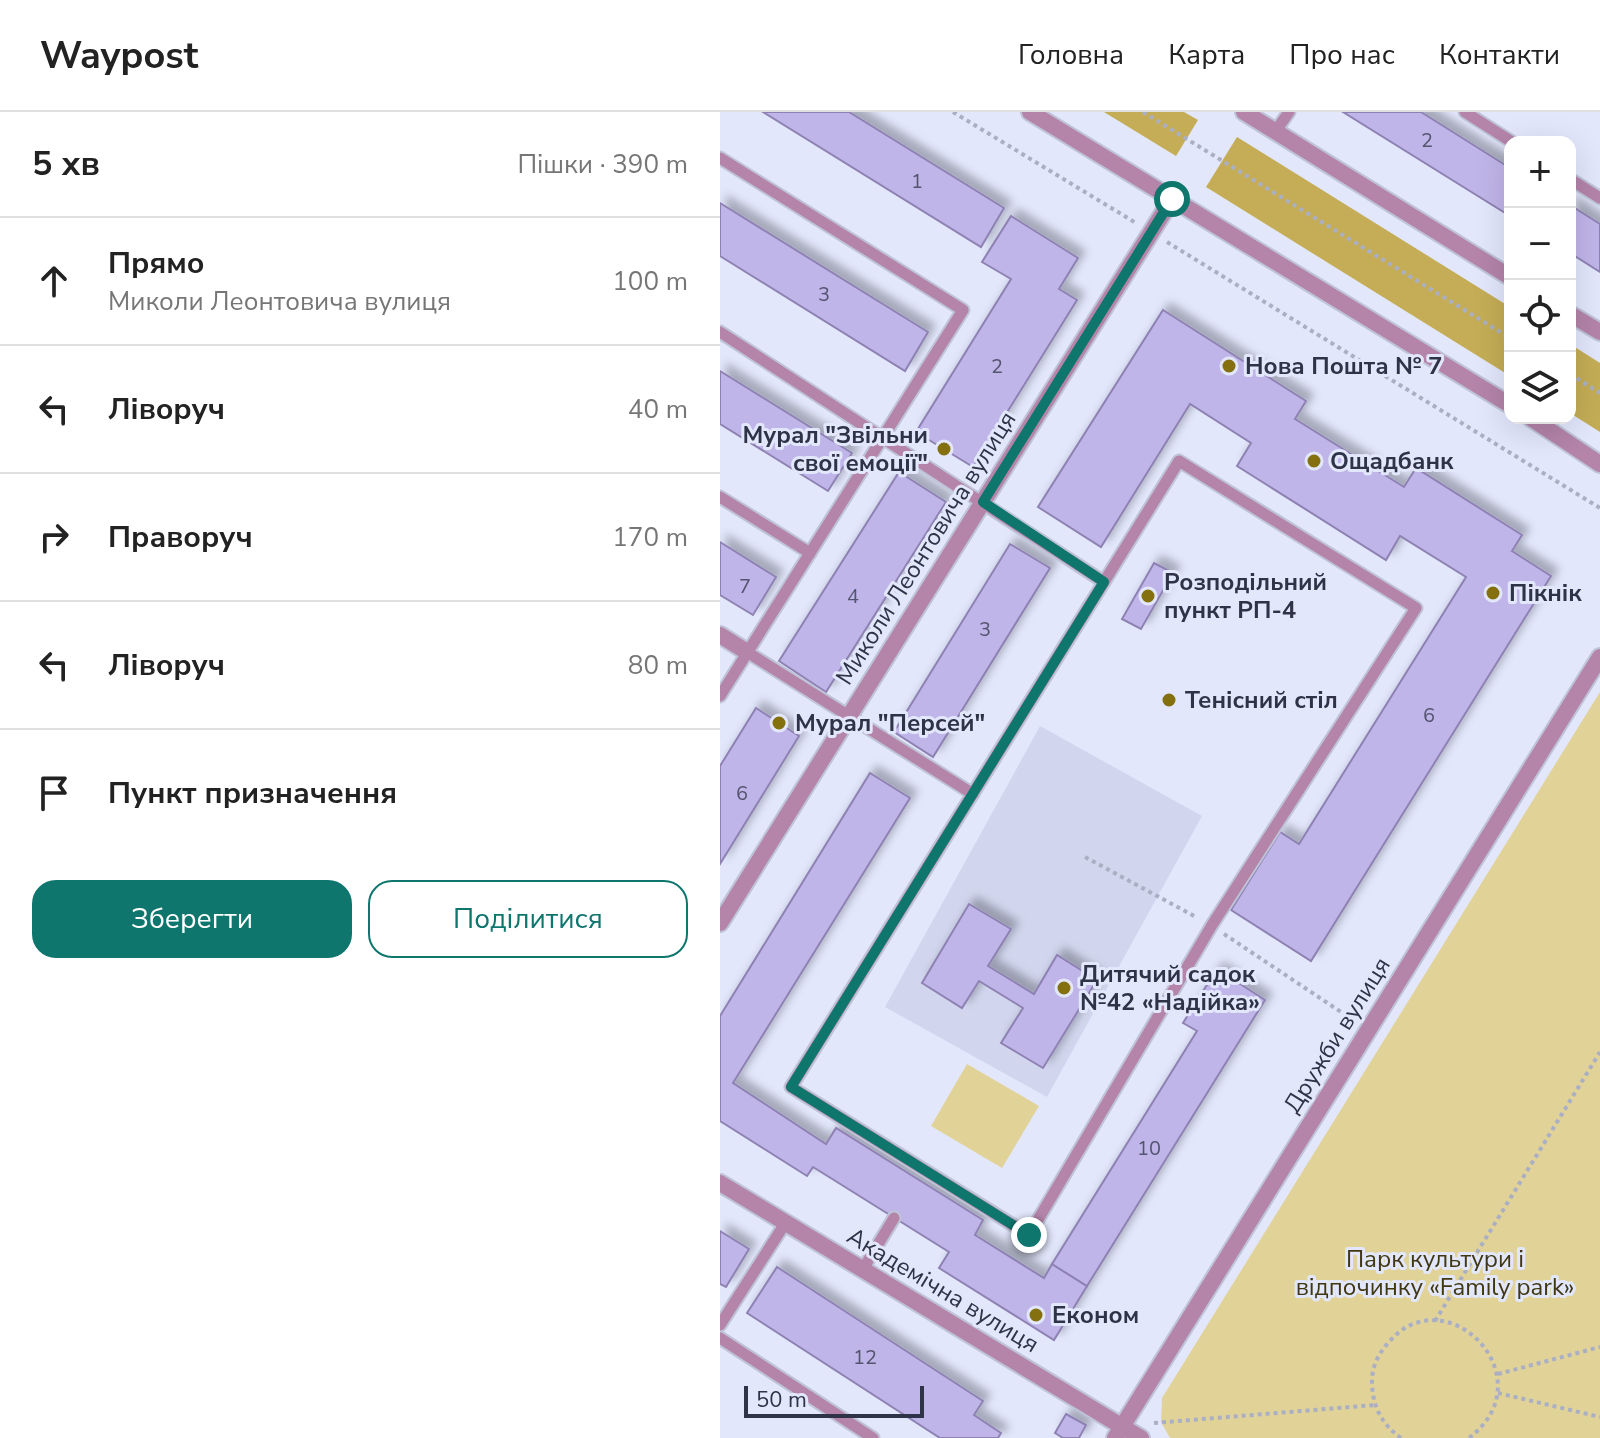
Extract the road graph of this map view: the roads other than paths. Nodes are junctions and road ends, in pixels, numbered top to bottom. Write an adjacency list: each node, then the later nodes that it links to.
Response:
1 (1030, 112): 10 (street)
2 (1244, 112): 5 (street)
3 (1289, 112): 5 (lane)
4 (1465, 112): 6 (lane)
5 (1275, 132): 11 (street)
6 (1504, 137)
7 (720, 158): 17 (lane)
8 (1576, 183): 9 (lane)
9 (1600, 198)
10 (1172, 199): 15 (street); 20 (street, Миколи Леонтовича вулиця)
11 (1504, 273)
12 (1576, 318): 14 (street)
13 (720, 332): 17 (lane)
14 (1600, 332)
15 (1504, 401)
16 (1540, 424): 18 (street)
17 (883, 437): 20 (lane); 21 (lane)
18 (1600, 464)
19 (720, 497): 21 (lane)
20 (983, 502): 22 (lane); 27 (street, Миколи Леонтовича вулиця)
21 (810, 553): 24 (lane)
22 (1104, 582): 28 (lane); 28 (lane)
23 (720, 635): 24 (street)
24 (747, 652): 26 (lane); 27 (lane)
25 (1600, 657): 36 (street, Дружби вулиця)
26 (720, 696)
27 (849, 716): 28 (lane); 29 (street, Миколи Леонтовича вулиця)
28 (973, 794)
29 (720, 923)
30 (720, 1183): 32 (street, Академічна вулиця)
31 (894, 1218): 33 (lane)
32 (786, 1222): 33 (street, Академічна вулиця); 34 (lane)
33 (863, 1269): 36 (street, Академічна вулиця)
34 (720, 1325)
35 (720, 1338): 37 (lane)
36 (1119, 1432): 38 (street, Академічна вулиця)
37 (873, 1438)
38 (1141, 1438)

